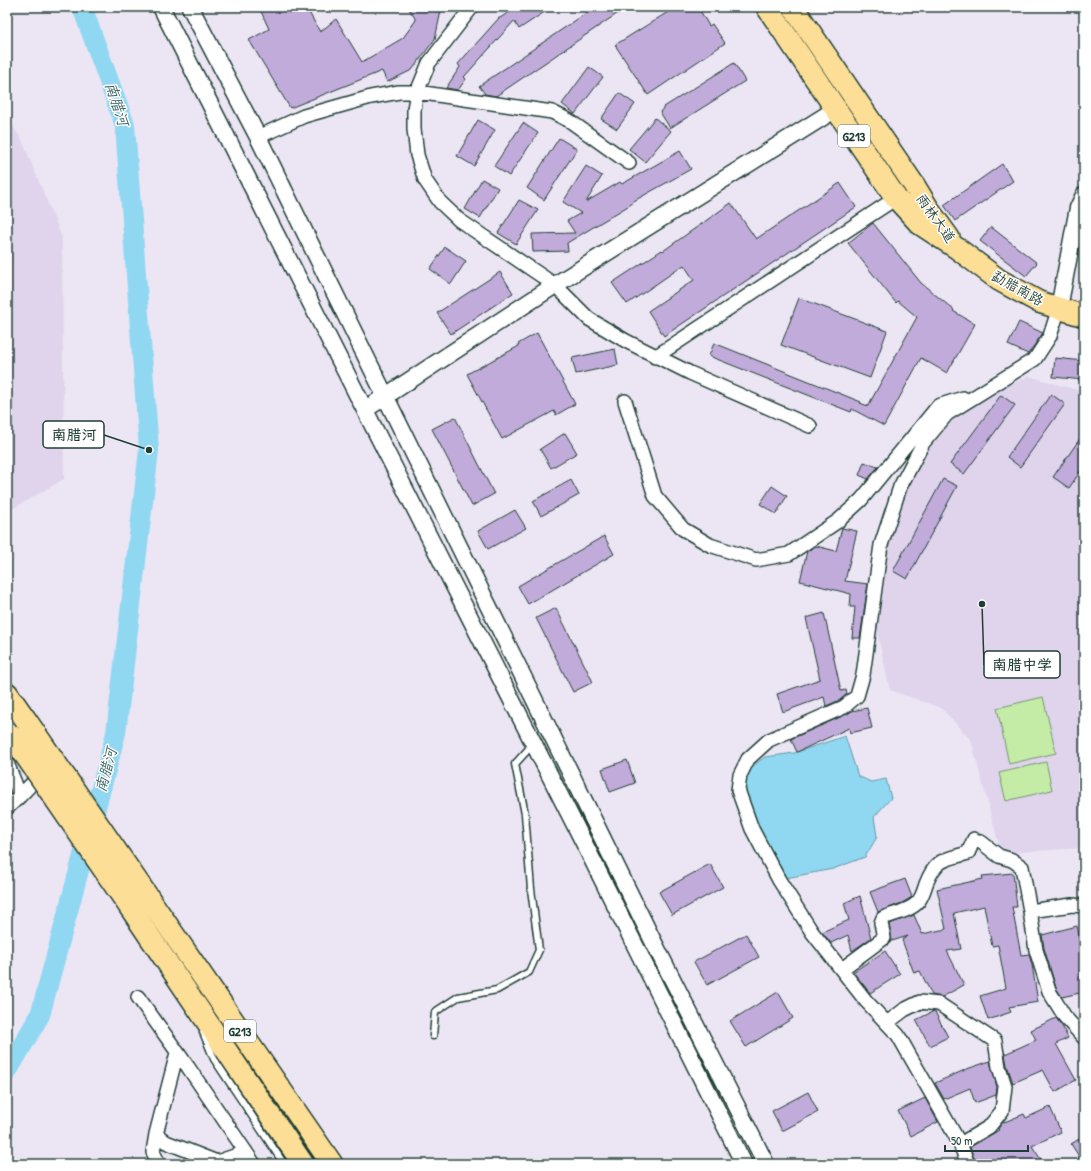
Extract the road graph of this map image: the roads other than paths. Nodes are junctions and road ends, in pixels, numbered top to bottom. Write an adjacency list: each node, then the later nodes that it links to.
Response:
1 (161, 7): 20 (street)
2 (190, 7): 8 (street)
3 (471, 7): 6 (street)
4 (767, 7): 7 (highway, 雨林大道 / G213)
5 (794, 7): 12 (highway, 雨林大道 / G213)
6 (417, 92): 8 (street); 9 (street); 13 (street)
7 (836, 109): 11 (highway, 雨林大道 / G213); 13 (street)
8 (258, 137): 18 (street)
9 (629, 163)
10 (1084, 195): 14 (street)
11 (896, 198): 12 (highway, 雨林大道 / G213); 16 (street)
12 (958, 249): 14 (highway, 勐腊南路 / G213)
13 (555, 286): 16 (street); 18 (street)
14 (1059, 308): 15 (highway, 勐腊南路 / G213); 17 (street)
15 (1084, 316)
16 (656, 357): 21 (street)
17 (982, 392): 19 (street); 33 (street)
18 (385, 397): 20 (street); 29 (street)
19 (625, 401)
20 (366, 409): 25 (street)
21 (810, 426)
22 (7, 687): 27 (street)
23 (7, 693): 50 (highway, G213, bridge)
24 (9, 732): 34 (highway, G213, bridge)
25 (534, 743): 30 (street); 39 (lane)
26 (7, 764): 27 (street)
27 (20, 796): 28 (street)
28 (7, 808)
29 (599, 830): 30 (street); 52 (street)
30 (582, 839): 51 (street)
31 (1084, 906): 32 (street)
32 (1030, 911): 33 (street); 40 (street)
33 (842, 969): 37 (street)
34 (184, 988): 36 (lane); 49 (highway, G213)
35 (138, 997): 41 (street)
36 (196, 1016)
37 (887, 1023): 43 (street); 43 (street)
38 (199, 1024): 48 (lane)
39 (433, 1036)
40 (1084, 1038)
41 (177, 1052): 42 (street); 44 (street)
42 (156, 1134): 45 (street); 46 (street)
43 (960, 1144): 53 (street)
44 (246, 1152): 45 (street); 47 (street)
45 (216, 1163)
46 (159, 1164)
47 (254, 1164)
48 (284, 1164)
49 (303, 1164)
50 (332, 1164)
51 (744, 1164)
52 (766, 1164)
53 (968, 1164)

